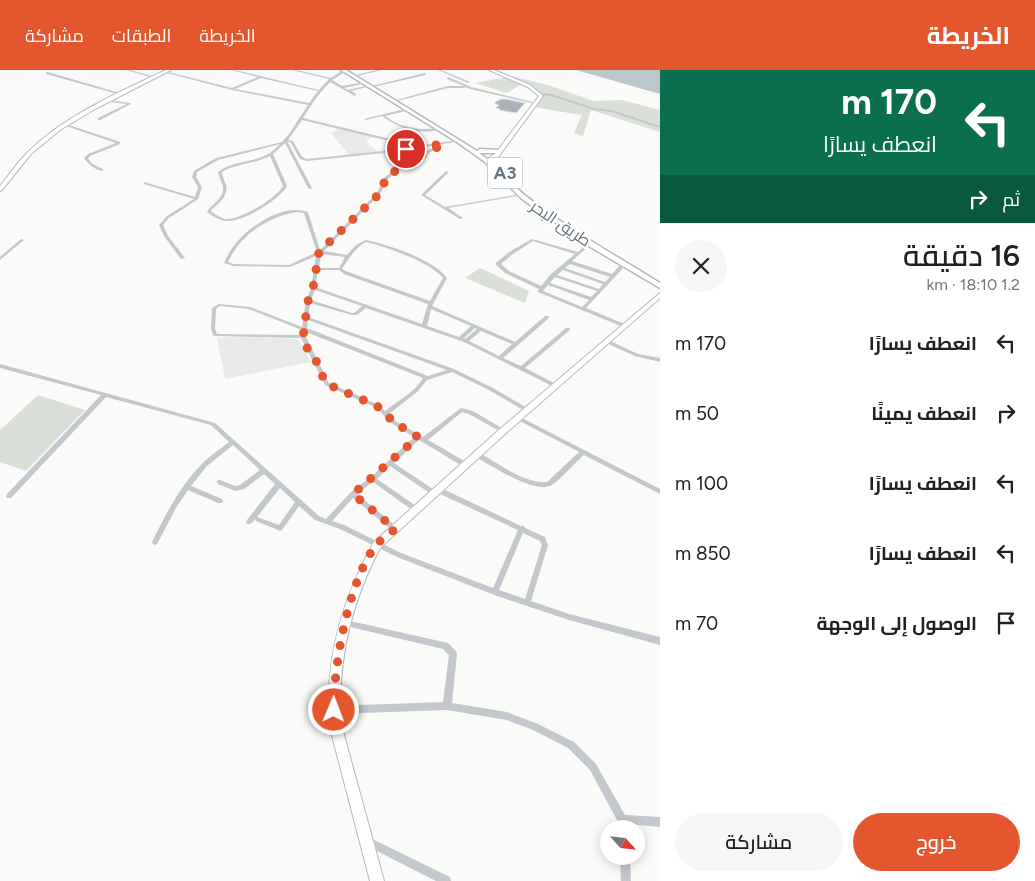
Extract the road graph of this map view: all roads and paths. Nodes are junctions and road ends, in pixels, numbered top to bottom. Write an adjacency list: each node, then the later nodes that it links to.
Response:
1 (127, 70): 14 (street)
2 (232, 70): 15 (street)
3 (293, 70): 11 (street)
4 (305, 70): 11 (street)
5 (345, 70): 13 (highway, طريق البحر / A3); 17 (street)
6 (381, 70): 13 (street)
7 (439, 70): 18 (street)
8 (491, 70): 26 (main road)
9 (166, 71): 14 (main road); 22 (street)
10 (46, 73): 25 (street)
11 (309, 73): 17 (street)
12 (425, 74): 19 (street)
13 (355, 76): 19 (highway, طريق البحر / A3)
14 (154, 77): 25 (main road)
15 (260, 77): 22 (street); 23 (street)
16 (448, 78): 21 (street)
17 (330, 80): 20 (street); 23 (street)
18 (469, 82)
19 (370, 85): 20 (street); 24 (street); 29 (highway, طريق البحر / A3); 32 (highway, طريق البحر / A3)
20 (342, 87): 24 (street)
21 (470, 88): 29 (street); 30 (street)
22 (232, 89): 31 (street)
23 (319, 91): 31 (street)
24 (348, 91): 27 (street)
25 (122, 94): 28 (main road)
26 (540, 94): 30 (main road); 38 (street)
27 (355, 95)
28 (110, 100): 35 (street); 37 (main road)
29 (397, 100): 46 (highway, طريق البحر / A3)
30 (536, 103): 44 (main road)
31 (308, 104): 34 (street)
32 (409, 109): 33 (street); 39 (highway, طريق البحر / A3)
33 (382, 115): 36 (street); 39 (street)
34 (302, 118): 40 (street); 43 (street)
35 (100, 119)
36 (366, 119)
37 (68, 125): 47 (street); 51 (main road)
38 (660, 127)
39 (439, 128): 41 (highway, طريق البحر / A3)
40 (285, 141): 43 (street); 45 (street); 50 (street); 53 (street)
41 (459, 141): 42 (street); 46 (highway, طريق البحر / A3)
42 (444, 144): 43 (street); 58 (street)
43 (419, 147)
44 (498, 151): 46 (highway); 46 (main road)
45 (271, 154): 45 (street)
46 (486, 157): 52 (highway, طريق البحر / A3); 70 (highway, طريق البحر / A3)
47 (102, 170)
48 (447, 172): 54 (street)
49 (145, 183): 53 (street)
50 (310, 188)
51 (0, 189)
52 (521, 195): 54 (street); 57 (highway, طريق البحر / A3)
53 (196, 198): 61 (street)
54 (444, 208): 55 (street)
55 (461, 218)
56 (22, 240): 62 (street)
57 (590, 243): 59 (street); 64 (highway, طريق البحر / A3)
58 (320, 253): 58 (street); 60 (street); 66 (street)
59 (578, 253): 63 (street); 76 (street)
60 (347, 256): 67 (street); 83 (street)
61 (183, 258)
62 (0, 259)
63 (569, 262): 65 (street); 69 (street)
64 (624, 264): 69 (street); 74 (highway, طريق البحر / A3)
65 (562, 268): 68 (street); 73 (street)
66 (317, 269): 67 (street); 75 (street)
67 (340, 269): 83 (street)
68 (554, 275): 71 (street); 72 (street)
69 (613, 276): 73 (street)
70 (660, 280)
71 (546, 283): 76 (street); 77 (street)
72 (575, 283): 77 (street); 78 (street)
73 (606, 284): 78 (street)
74 (660, 286)
75 (313, 288): 82 (street); 84 (street)
76 (541, 288): 80 (street)
77 (568, 290): 80 (street); 81 (street)
78 (600, 291): 81 (street)
79 (660, 295): 89 (main road)
80 (560, 299): 85 (street)
81 (592, 299): 85 (street)
82 (308, 301): 84 (street); 86 (street)
83 (431, 305): 88 (street); 90 (street)
84 (365, 306): 88 (street)
85 (584, 308): 89 (street)
86 (306, 318): 92 (street); 102 (street)
87 (547, 318): 97 (street)
88 (424, 326): 94 (street)
89 (625, 326): 96 (main road)
90 (477, 327): 94 (street); 95 (street); 97 (street)
91 (568, 329): 101 (street)
92 (305, 330): 93 (street); 93 (street); 103 (street)
93 (303, 337): 107 (street)
94 (460, 339): 95 (street)
95 (466, 341): 98 (street)
96 (608, 342): 99 (street); 104 (main road)
97 (516, 344): 98 (street)
98 (501, 357): 101 (street)
99 (660, 360)
100 (0, 366): 105 (street)
101 (522, 368): 104 (street)
102 (452, 370): 103 (street); 106 (street)
103 (426, 379): 107 (street)
104 (556, 386): 106 (main road)
105 (105, 395): 111 (street); 124 (street)
106 (527, 410): 108 (main road)
107 (386, 413): 110 (street)
108 (518, 418): 109 (main road); 112 (street)
109 (503, 431): 110 (street); 113 (main road)
110 (421, 439): 114 (street); 115 (street)
111 (233, 442): 116 (street); 120 (street)
112 (584, 452): 113 (street); 122 (street)
113 (478, 455): 115 (main road)
114 (390, 463): 117 (street); 121 (street)
115 (466, 465): 121 (main road)
116 (264, 470): 118 (street); 119 (street)
117 (373, 479): 123 (street); 127 (street)
118 (220, 482)
119 (279, 484): 126 (street); 130 (street)
120 (187, 487): 125 (street); 133 (street)
121 (437, 492): 127 (main road); 131 (street)
122 (660, 492)
123 (353, 494): 129 (street); 132 (street)
124 (9, 496)
125 (220, 501)
126 (298, 502): 128 (street); 129 (street)
127 (417, 510): 132 (main road)
128 (258, 519)
129 (328, 521): 134 (street)
130 (249, 522)
131 (522, 528): 135 (street); 136 (street)
132 (395, 529): 134 (main road)
133 (155, 542)
134 (377, 545): 135 (street); 137 (main road)
135 (496, 592): 136 (street)
136 (527, 603): 138 (street)
137 (346, 623): 139 (street); 140 (main road)
138 (660, 641)
139 (447, 706): 140 (street); 141 (street)
140 (334, 710): 144 (main road)
141 (620, 820)
142 (660, 822): 143 (street)
143 (645, 823)
144 (365, 840): 146 (main road); 147 (street)
145 (625, 865): 148 (street)
146 (377, 881)
147 (446, 881)
148 (626, 881)

